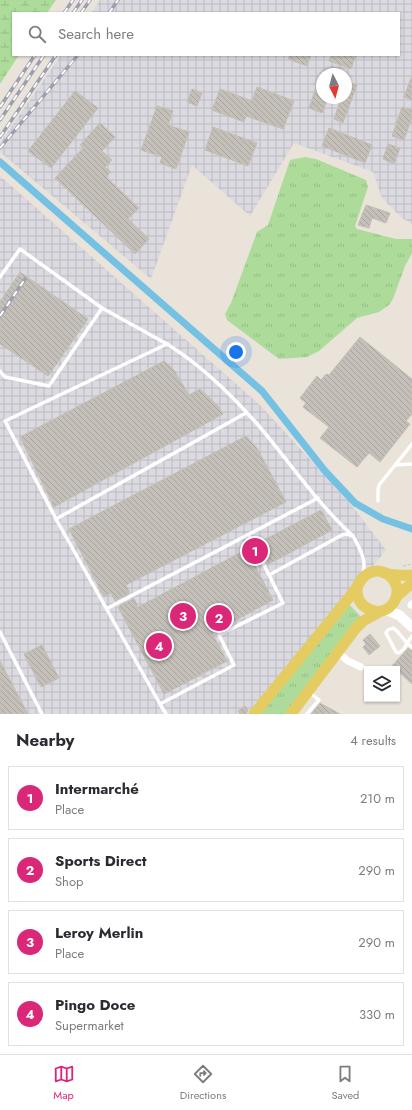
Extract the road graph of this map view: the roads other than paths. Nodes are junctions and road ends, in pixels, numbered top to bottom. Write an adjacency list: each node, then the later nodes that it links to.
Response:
1 (0, 277): 2 (lane)
2 (102, 308): 3 (lane); 4 (lane)
3 (167, 344): 5 (lane); 11 (lane)
4 (0, 371)
5 (246, 413): 9 (lane); 11 (lane)
6 (412, 444): 7 (lane)
7 (395, 465): 8 (lane); 10 (lane)
8 (412, 465)
9 (318, 498): 12 (lane); 13 (lane)
10 (378, 501)
11 (56, 519): 22 (lane)
12 (248, 535): 14 (lane); 22 (lane)
13 (353, 536): 17 (lane); 19 (lane)
14 (254, 545)
15 (260, 557): 17 (lane)
16 (386, 573): 18 (main road); 19 (main road); 21 (main road)
17 (269, 575): 33 (lane)
18 (412, 575)
19 (361, 580): 23 (main road); 36 (main road)
20 (412, 583): 21 (main road)
21 (396, 598): 23 (main road); 24 (main road)
22 (108, 608): 33 (lane)
23 (383, 610): 24 (main road); 30 (main road)
24 (399, 615): 25 (main road)
25 (412, 627)
26 (0, 632): 34 (lane)
27 (412, 636): 28 (lane)
28 (408, 643): 28 (lane); 29 (lane)
29 (412, 647)
30 (337, 652): 31 (street); 32 (main road)
31 (361, 667)
32 (302, 690): 37 (main road); 38 (lane)
33 (160, 704): 35 (lane)
34 (42, 714)
35 (166, 714)
36 (254, 714)
37 (291, 714)
38 (307, 714)

